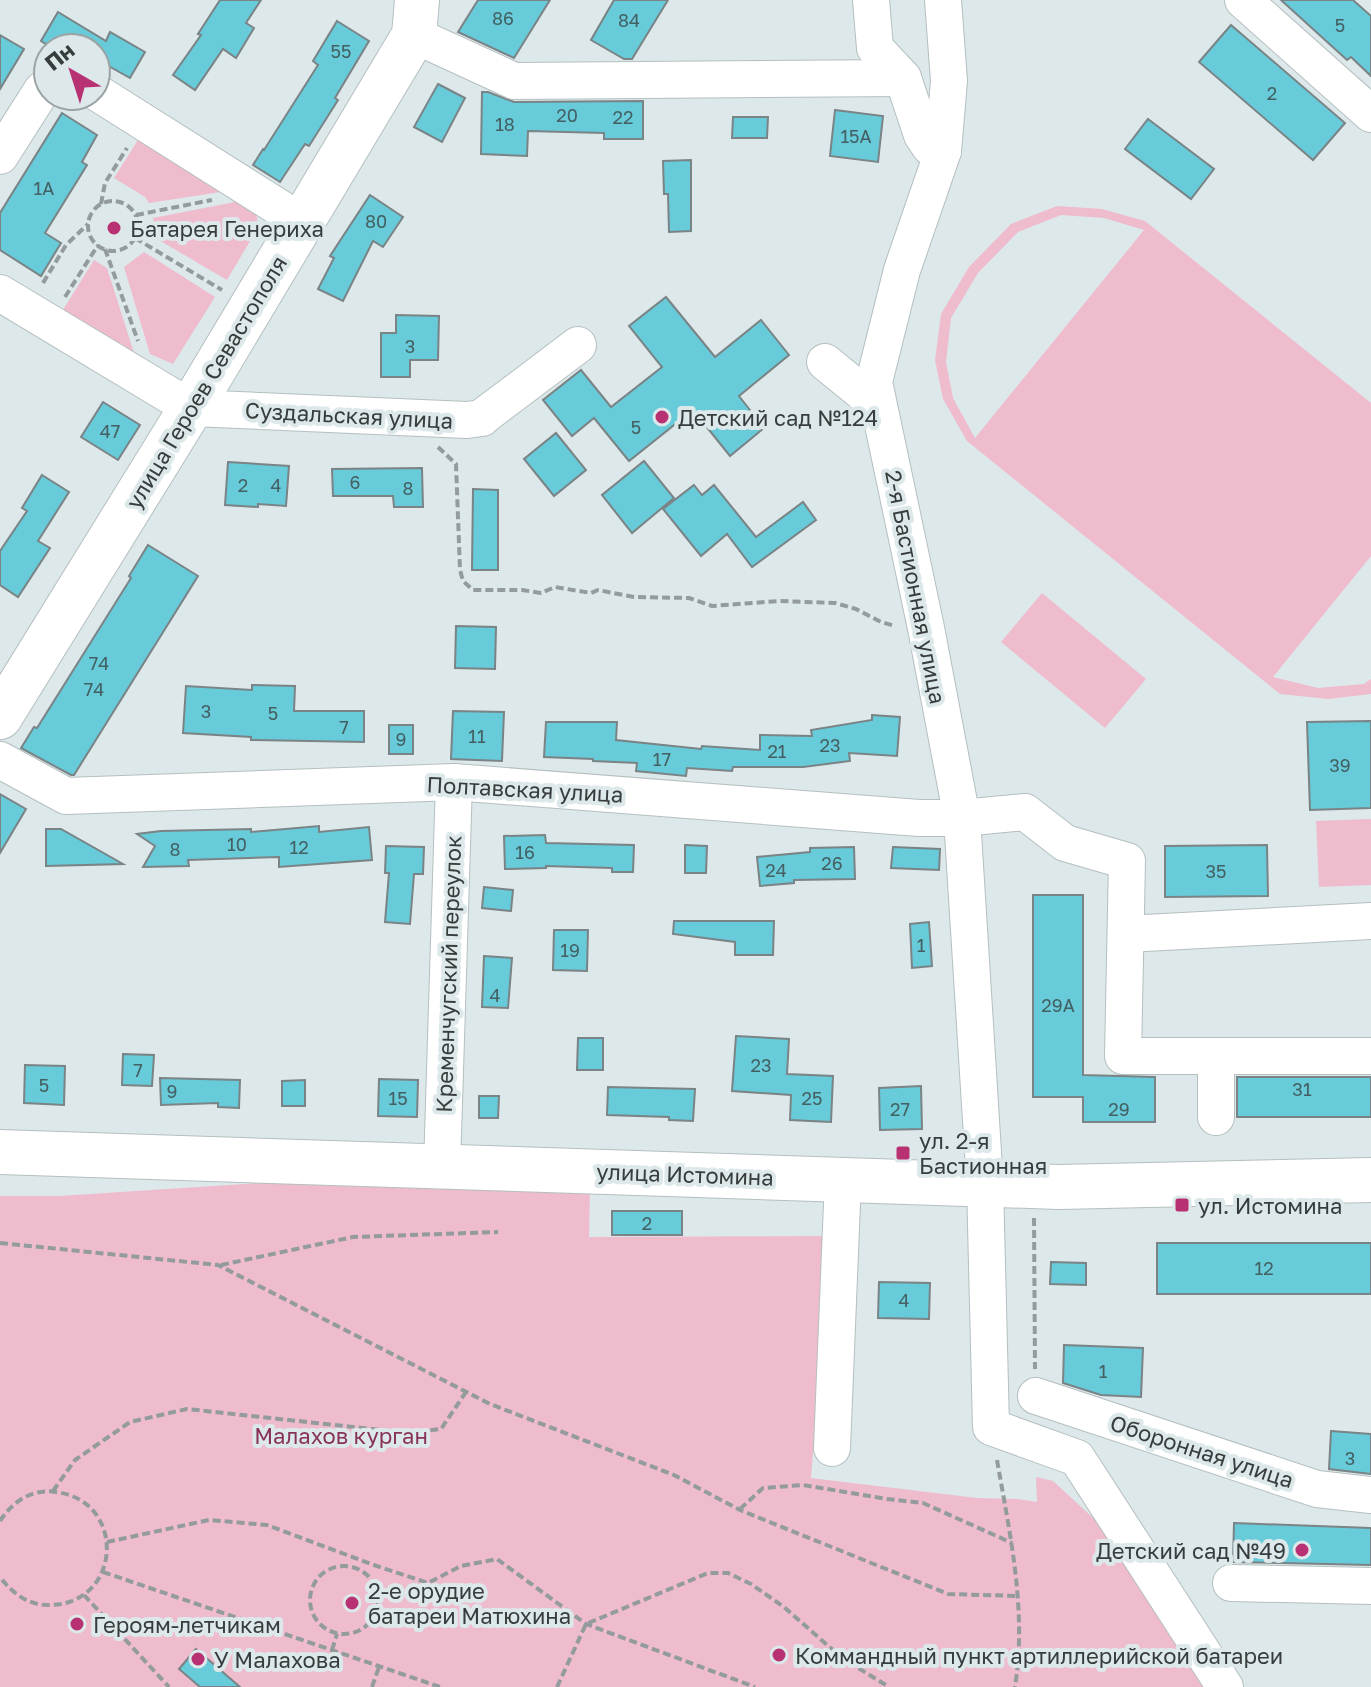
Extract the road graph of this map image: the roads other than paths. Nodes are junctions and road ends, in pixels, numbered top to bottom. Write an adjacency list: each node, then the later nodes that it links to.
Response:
1 (871, 0): 5 (street)
2 (943, 0): 9 (street, 2-я Бастионная улица)
3 (1243, 0): 8 (street)
4 (416, 17): 5 (street); 11 (main road, улица Героев Севастополя)
5 (903, 78): 9 (street)
6 (112, 102): 11 (street)
7 (32, 106): 10 (street)
8 (1371, 114)
9 (943, 151): 15 (street, 2-я Бастионная улица)
10 (0, 156)
11 (302, 222): 16 (main road, улица Героев Севастополя)
12 (25, 308): 16 (street)
13 (578, 345): 16 (street, Суздальская улица)
14 (825, 362): 15 (street)
15 (877, 397): 20 (street, 2-я Бастионная улица)
16 (191, 408): 17 (main road, улица Героев Севастополя)
17 (0, 717)
18 (0, 760): 19 (street, Полтавская улица)
19 (454, 782): 20 (street, Полтавская улица); 27 (street, Кременчугский переулок)
20 (962, 818): 22 (street, Полтавская улица); 30 (street, 2-я Бастионная улица)
21 (1371, 921): 22 (street)
22 (1126, 934): 23 (street)
23 (1216, 1056): 24 (street); 25 (street)
24 (1371, 1056)
25 (1216, 1117)
26 (0, 1152): 27 (main road, улица Истомина)
27 (442, 1167): 28 (main road, улица Истомина)
28 (843, 1179): 30 (main road, улица Истомина); 32 (street)
29 (1371, 1181): 30 (main road, улица Истомина)
30 (985, 1184): 36 (street, 2-я Бастионная улица)
31 (1036, 1396): 33 (street, Оборонная улица)
32 (832, 1448)
33 (1371, 1495)
34 (1231, 1583): 35 (street)
35 (1371, 1586)
36 (1225, 1687)

